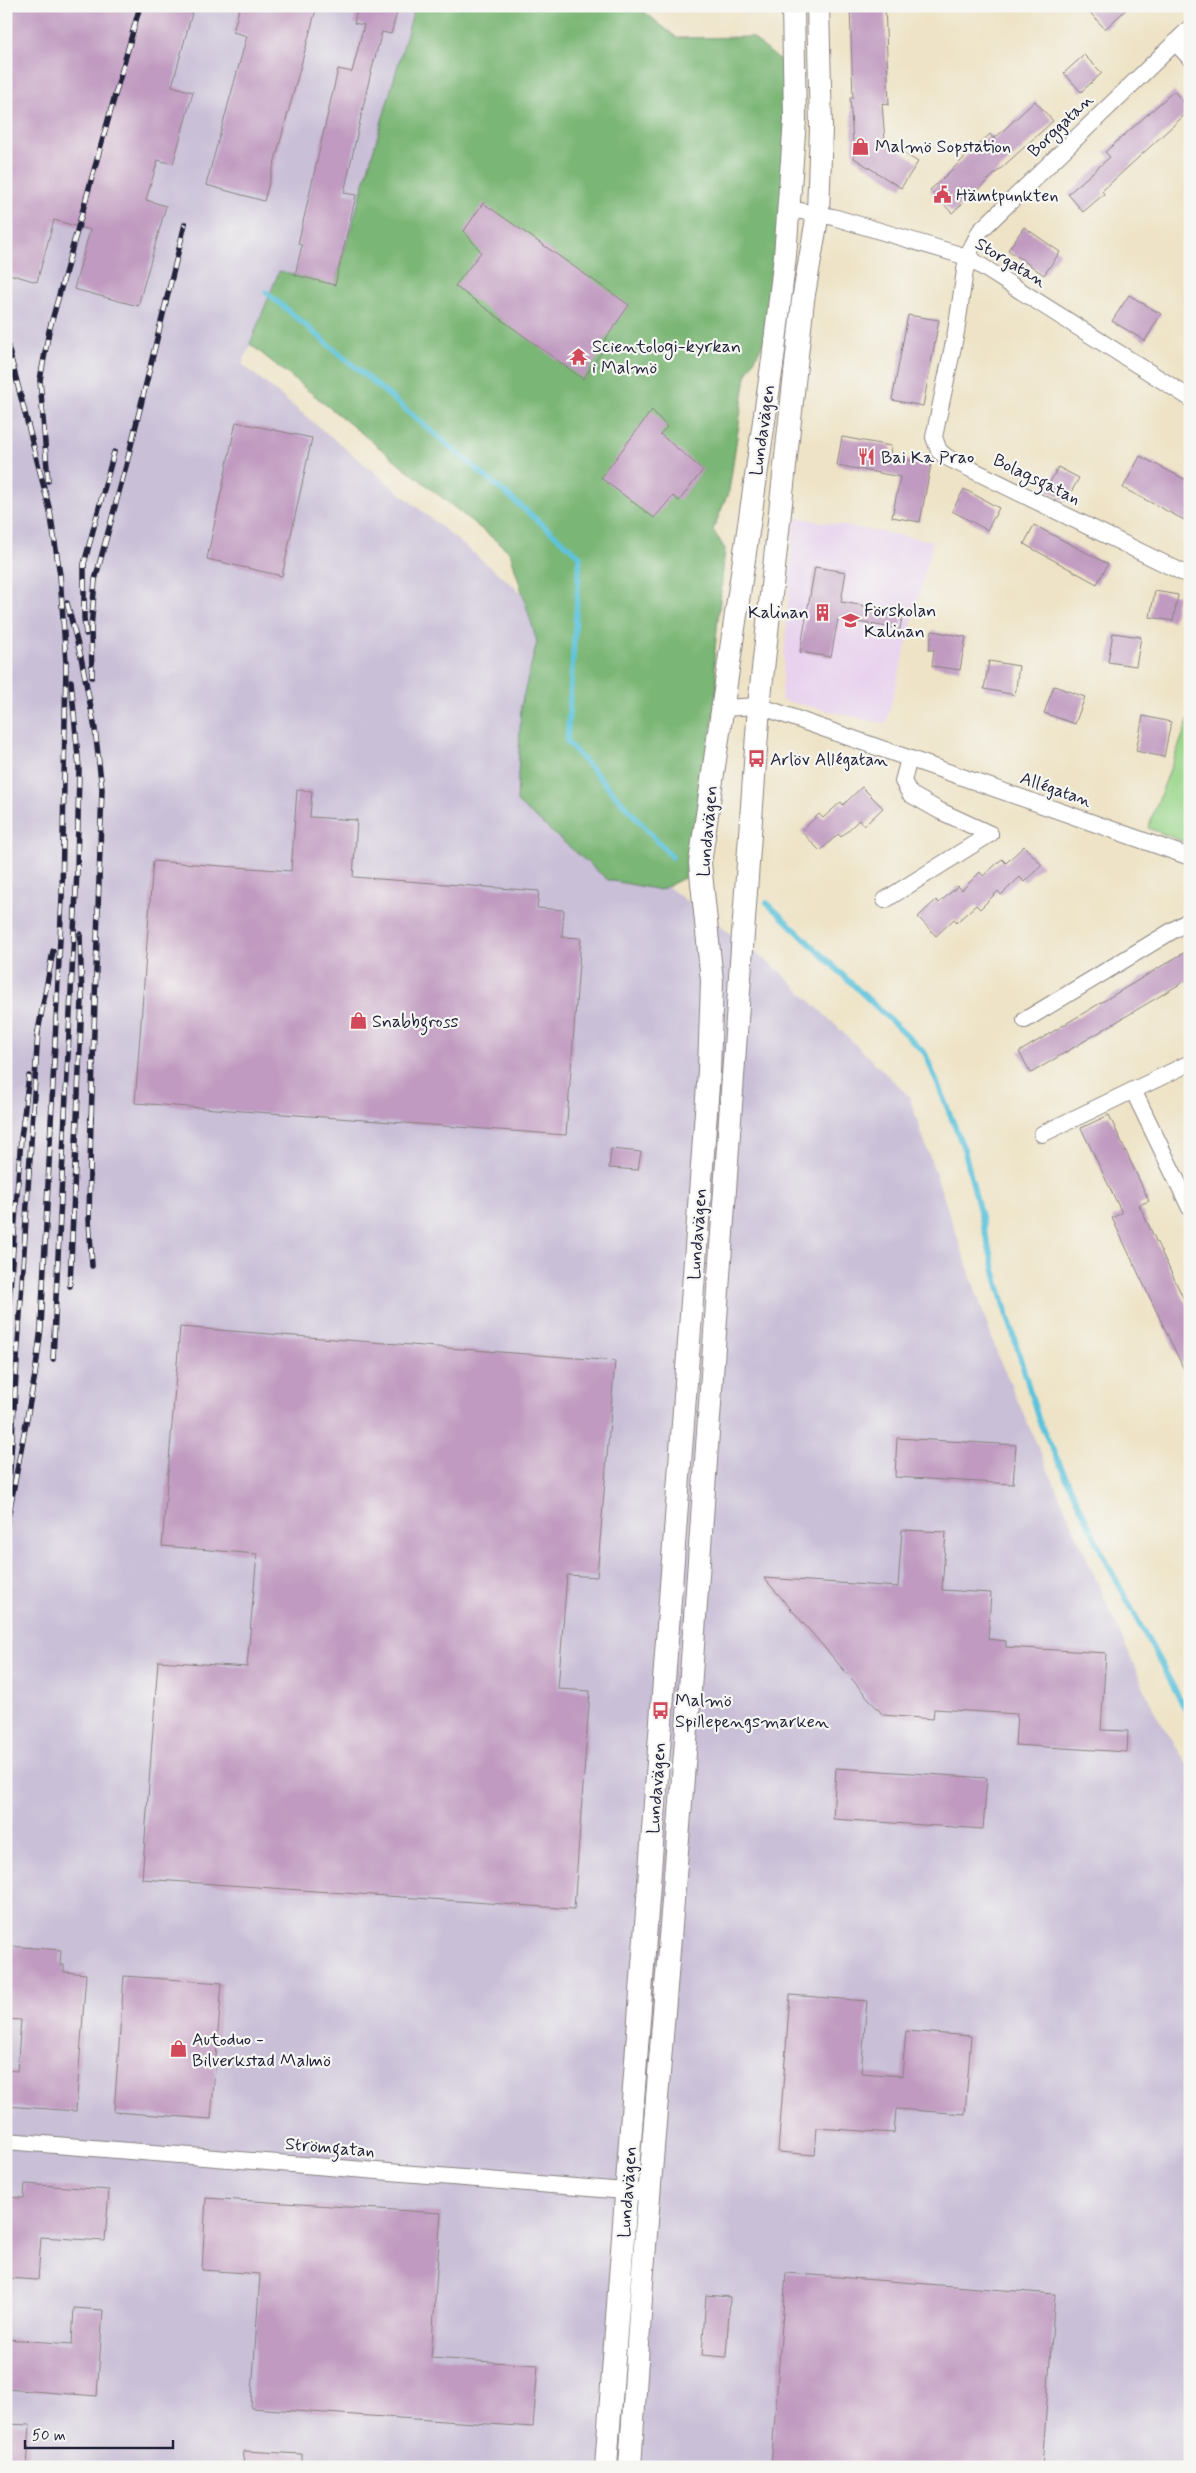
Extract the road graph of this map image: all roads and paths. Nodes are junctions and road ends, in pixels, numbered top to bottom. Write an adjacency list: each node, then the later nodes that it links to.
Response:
1 (793, 6): 6 (main road, Lundavägen)
2 (818, 6): 7 (main road, Lundavägen)
3 (1190, 28): 4 (street, Borggatan)
4 (1175, 42): 5 (street); 8 (street, Borggatan)
5 (1190, 58)
6 (790, 209): 7 (street, Storgatan); 12 (main road, Lundavägen)
7 (818, 213): 8 (street, Storgatan); 11 (main road, Lundavägen)
8 (967, 257): 9 (street, Storgatan); 10 (street, Bolagsgatan)
9 (1190, 398)
10 (1190, 576)
11 (759, 706): 12 (street, Allégatan); 13 (street, Allégatan); 24 (main road, Lundavägen)
12 (722, 708): 23 (main road, Lundavägen)
13 (908, 759): 14 (street, Allégatan); 15 (street)
14 (1190, 857)
15 (885, 900)
16 (1190, 920): 17 (street)
17 (1025, 1020)
18 (1190, 1063): 19 (street)
19 (1133, 1090): 20 (street); 21 (street)
20 (1042, 1134)
21 (1190, 1208)
22 (6, 2141): 23 (street, Strömgatan)
23 (627, 2191): 24 (street, Strömgatan); 25 (main road, Lundavägen)
24 (650, 2193): 26 (main road, Lundavägen)
25 (606, 2467)
26 (630, 2467)

